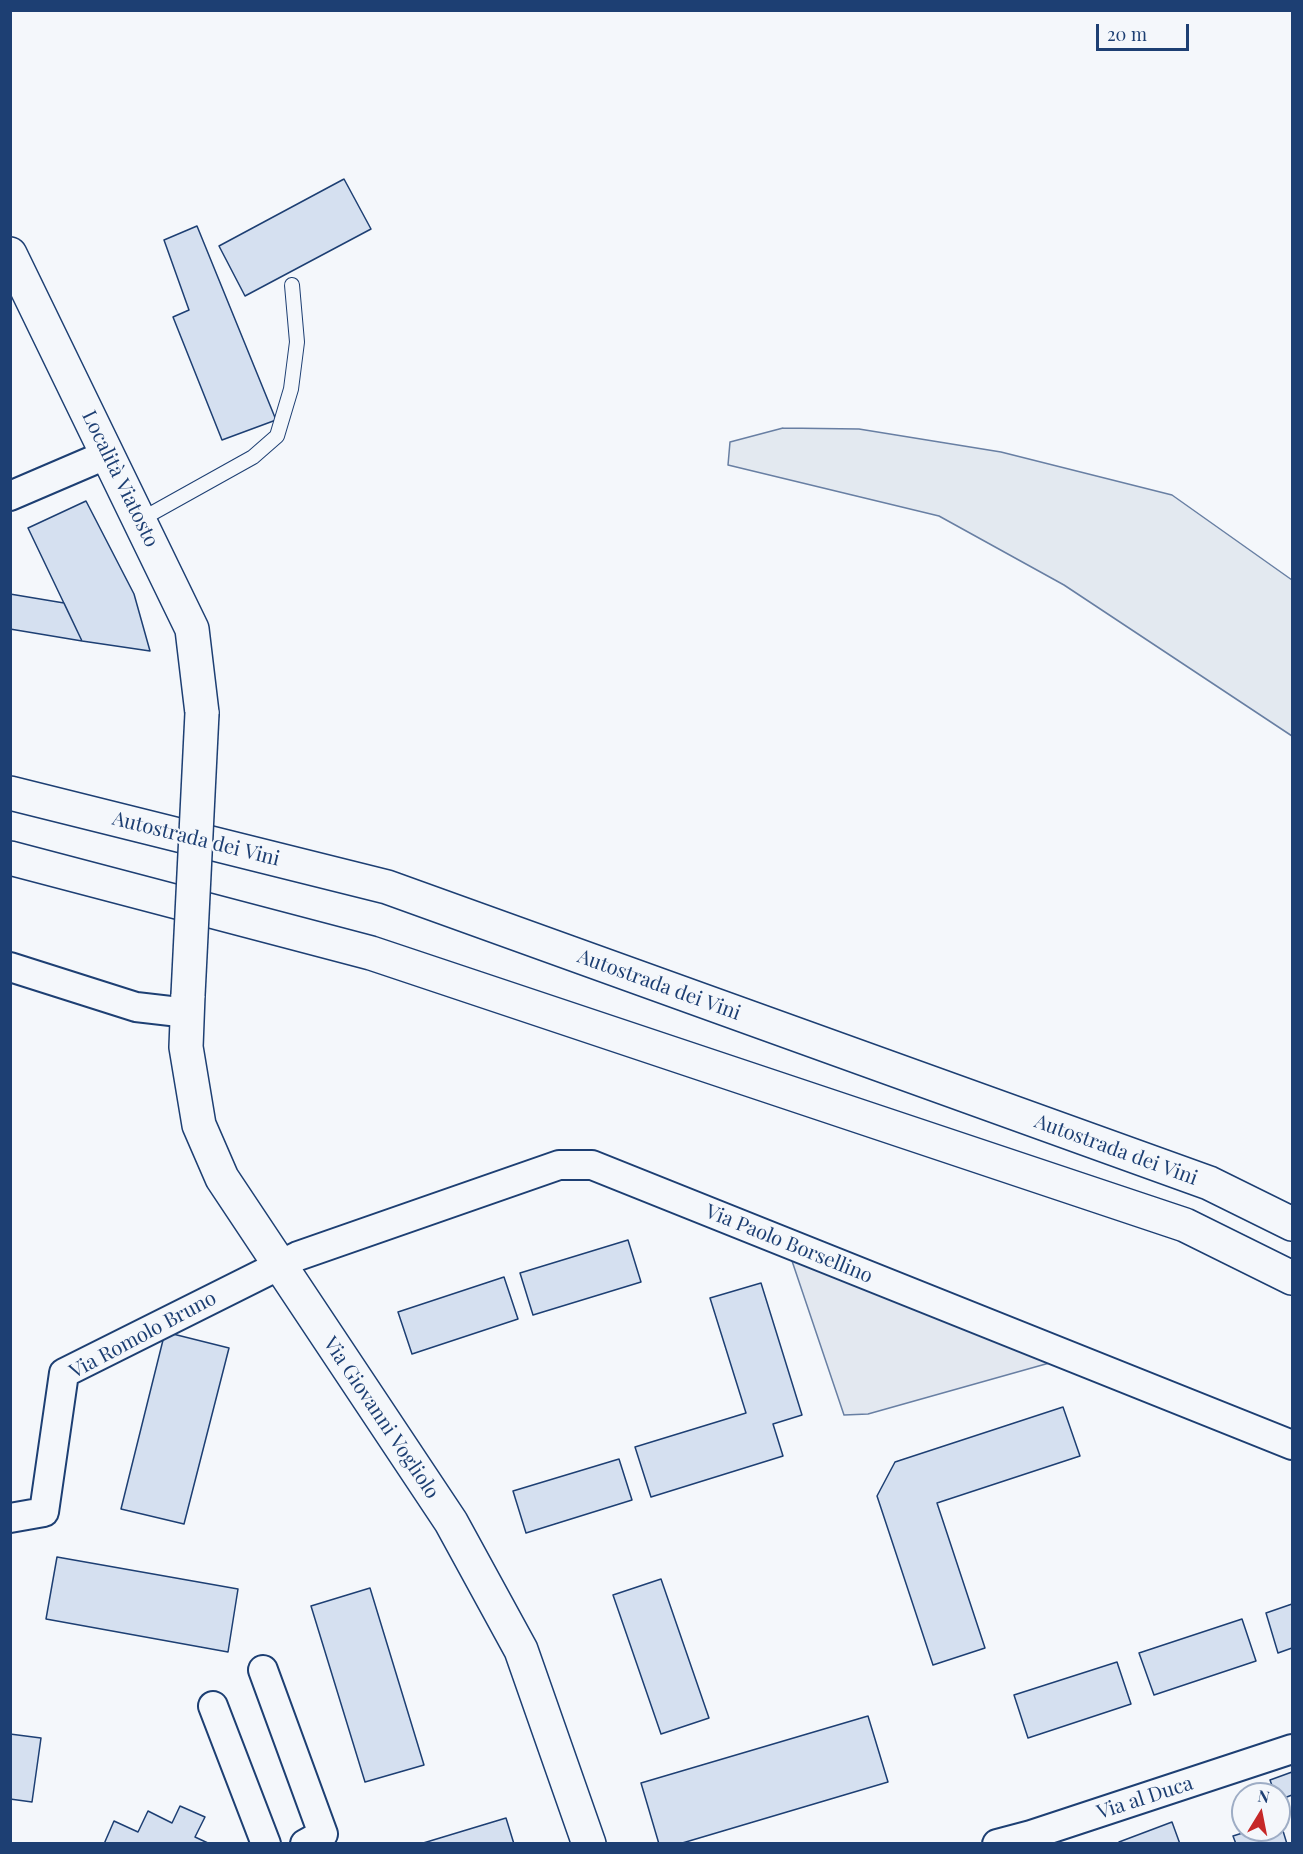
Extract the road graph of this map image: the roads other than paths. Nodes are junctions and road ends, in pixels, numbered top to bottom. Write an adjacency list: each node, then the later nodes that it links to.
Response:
1 (10, 254): 3 (main road, Località Viatosto)
2 (292, 285): 5 (lane)
3 (108, 454): 4 (street); 5 (main road, Località Viatosto)
4 (10, 496)
5 (140, 520): 9 (main road, Località Viatosto, bridge)
6 (10, 793): 10 (main road, Autostrada dei Vini)
7 (10, 858): 12 (main road)
8 (10, 967): 9 (street)
9 (188, 1004): 11 (main road, Via Giovanni Vogliolo)
10 (1293, 1224)
11 (279, 1266): 13 (street, Via Paolo Borsellino); 14 (street, Via Romolo Bruno); 21 (main road, Via Giovanni Vogliolo)
12 (1293, 1278)
13 (1293, 1445)
14 (10, 1518)
15 (263, 1670): 20 (street)
16 (213, 1706): 19 (street)
17 (1293, 1749): 18 (street, Via al Duca)
18 (1033, 1839): 22 (street, Via al Duca)
19 (266, 1844)
20 (305, 1844)
21 (589, 1844)
22 (997, 1844)

